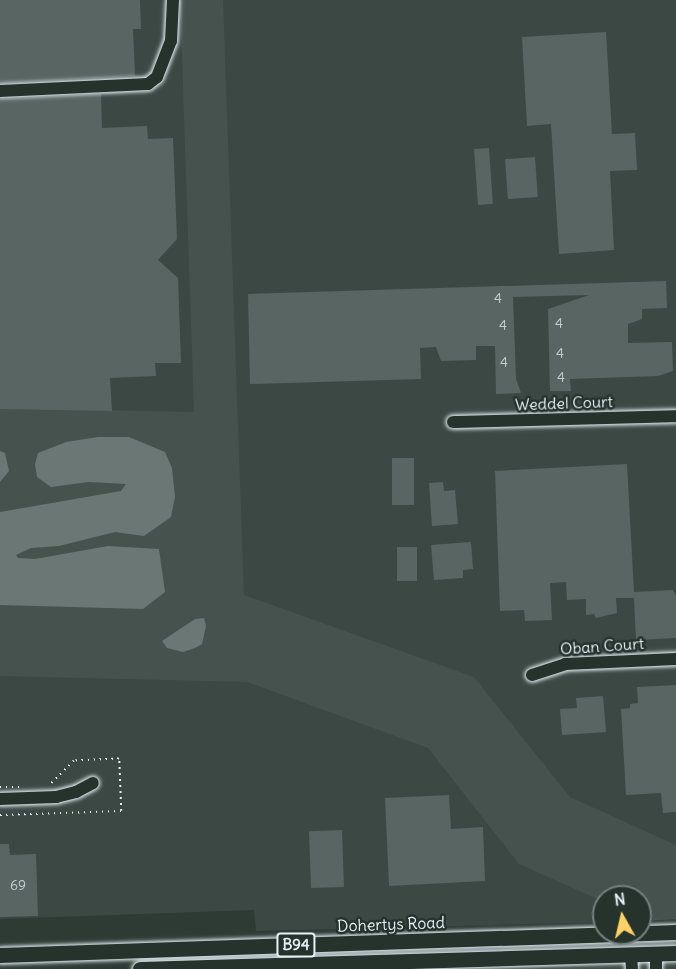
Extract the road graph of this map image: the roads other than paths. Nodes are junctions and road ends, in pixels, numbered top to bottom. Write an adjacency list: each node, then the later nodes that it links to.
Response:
1 (173, 0): 2 (street)
2 (0, 90)
3 (676, 416): 4 (street, Weddel Court)
4 (453, 422)
5 (676, 659): 6 (street, Oban Court)
6 (532, 675)
7 (93, 783): 8 (street)
8 (0, 799)
9 (676, 932): 10 (main road, Dohertys Road / B94)
10 (652, 933)
11 (592, 935): 12 (main road, Dohertys Road / B94)
12 (370, 942): 16 (main road, Dohertys Road / B94); 17 (main road)
13 (638, 945): 18 (main road)
14 (648, 945): 19 (main road)
15 (676, 953): 19 (main road, B94)
16 (0, 955)
17 (371, 960): 18 (main road, B94); 20 (main road, B94)
18 (632, 962): 19 (main road, B94)
19 (656, 962)
20 (269, 966): 22 (main road, B94)
21 (140, 969): 22 (main road, B94)
22 (158, 969)

